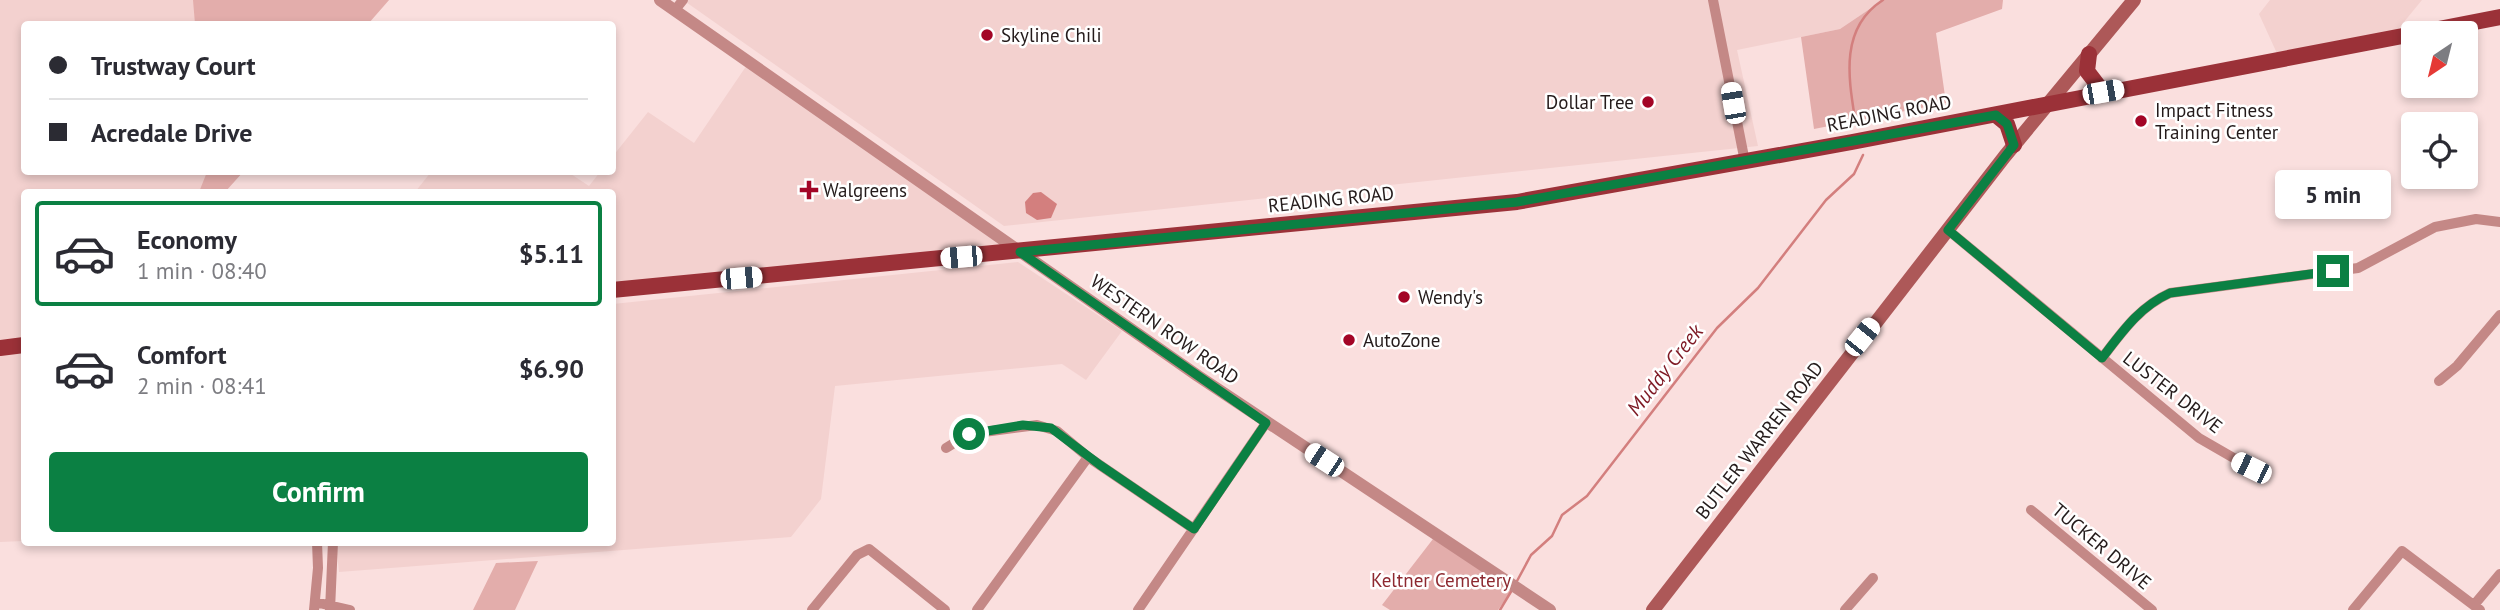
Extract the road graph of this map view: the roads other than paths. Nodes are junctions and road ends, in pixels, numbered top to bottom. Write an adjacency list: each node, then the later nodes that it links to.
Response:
1 (660, 0): 4 (street, WESTERN ROW ROAD)
2 (1713, 0): 13 (street)
3 (2134, 0): 8 (main road, BUTLER WARREN ROAD)
4 (679, 5): 16 (street, WESTERN ROW ROAD)
5 (2500, 17): 6 (main road, READING ROAD)
6 (2478, 21)
7 (2401, 37): 9 (main road, READING ROAD)
8 (2089, 54): 9 (main road); 10 (main road, BUTLER WARREN ROAD)
9 (2103, 92): 10 (main road, READING ROAD)
10 (2047, 105): 11 (main road, READING ROAD); 12 (main road, BUTLER WARREN ROAD)
11 (1996, 115): 12 (main road); 13 (main road, READING ROAD)
12 (2014, 145): 15 (main road, BUTLER WARREN ROAD)
13 (1745, 162): 16 (main road, READING ROAD)
14 (2500, 222): 21 (street)
15 (1948, 230): 21 (street, LUSTER DRIVE); 42 (main road, BUTLER WARREN ROAD)
16 (1020, 252): 17 (main road, READING ROAD); 23 (street, WESTERN ROW ROAD)
17 (616, 290)
18 (2500, 314): 22 (street)
19 (21, 345): 20 (main road)
20 (0, 348)
21 (2102, 358): 26 (street, LUSTER DRIVE)
22 (2439, 381)
23 (1266, 423): 28 (street); 41 (street, WESTERN ROW ROAD)
24 (946, 448): 25 (street)
25 (1088, 457): 28 (street); 39 (street)
26 (2251, 468)
27 (2031, 510): 44 (street, TUCKER DRIVE)
28 (1194, 529): 40 (street)
29 (317, 546): 33 (street)
30 (332, 546): 35 (street)
31 (2500, 574): 34 (street)
32 (1873, 578): 43 (street)
33 (314, 606): 35 (street)
34 (2477, 607): 45 (street)
35 (331, 608): 36 (street)
36 (351, 610)
37 (812, 610): 38 (street)
38 (946, 610)
39 (977, 610)
40 (1138, 610)
41 (1550, 610)
42 (1653, 610)
43 (1845, 610)
44 (2152, 610)
45 (2353, 610)

